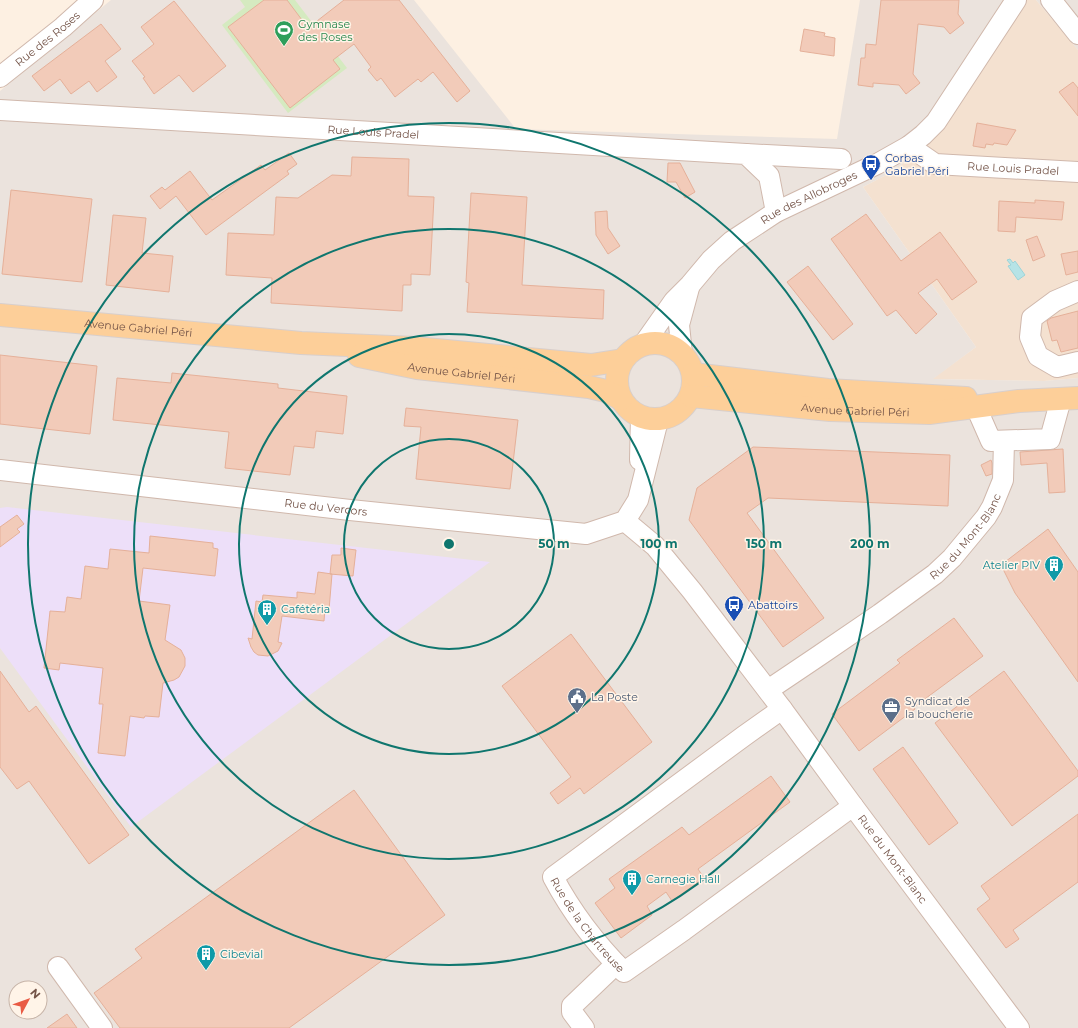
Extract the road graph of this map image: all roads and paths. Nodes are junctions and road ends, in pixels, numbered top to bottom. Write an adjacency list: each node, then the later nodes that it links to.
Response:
1 (93, 0): 5 (street, Rue des Roses)
2 (1016, 0): 7 (street, Rue des Allobroges)
3 (1051, 0): 4 (street)
4 (1078, 34)
5 (0, 76)
6 (0, 110): 8 (street, Rue Louis Pradel)
7 (910, 146): 10 (street, Rue Louis Pradel); 11 (street, Rue des Allobroges)
8 (746, 154): 9 (street, Rue Louis Pradel); 11 (street)
9 (841, 159)
10 (1077, 177)
11 (776, 212): 12 (street, Rue des Allobroges)
12 (690, 285): 16 (street, Rue des Allobroges); 17 (street, Rue des Allobroges)
13 (1078, 291): 19 (street)
14 (0, 315): 15 (main road, Avenue Gabriel Péri)
15 (301, 343): 18 (main road, Avenue Gabriel Péri); 22 (main road, Avenue Gabriel Péri)
16 (643, 345): 17 (main road); 18 (main road)
17 (682, 354): 20 (main road)
18 (623, 360): 22 (main road)
19 (1078, 362)
20 (693, 374): 21 (main road); 24 (main road, Avenue Gabriel Péri)
21 (691, 396): 25 (main road, Avenue Gabriel Péri); 26 (main road)
22 (621, 398): 26 (main road)
23 (1070, 399): 24 (main road, Avenue Gabriel Péri); 27 (street)
24 (1019, 401): 25 (main road, Avenue Gabriel Péri)
25 (976, 407): 27 (street)
26 (650, 419): 29 (street)
27 (1004, 441): 30 (street, Rue du Mont-Blanc)
28 (0, 470): 29 (street, Rue du Vercors)
29 (625, 521): 30 (street, Rue du Mont-Blanc)
30 (768, 690): 31 (street, Rue du Mont-Blanc)
31 (782, 709): 32 (street, Rue du Mont-Blanc); 33 (street, Rue de la Chartreuse)
32 (853, 806): 33 (street, Rue de la Chartreuse); 37 (street, Rue du Mont-Blanc)
33 (616, 964): 36 (street)
34 (58, 967): 35 (street)
35 (102, 1028)
36 (584, 1028)
37 (1019, 1028)

